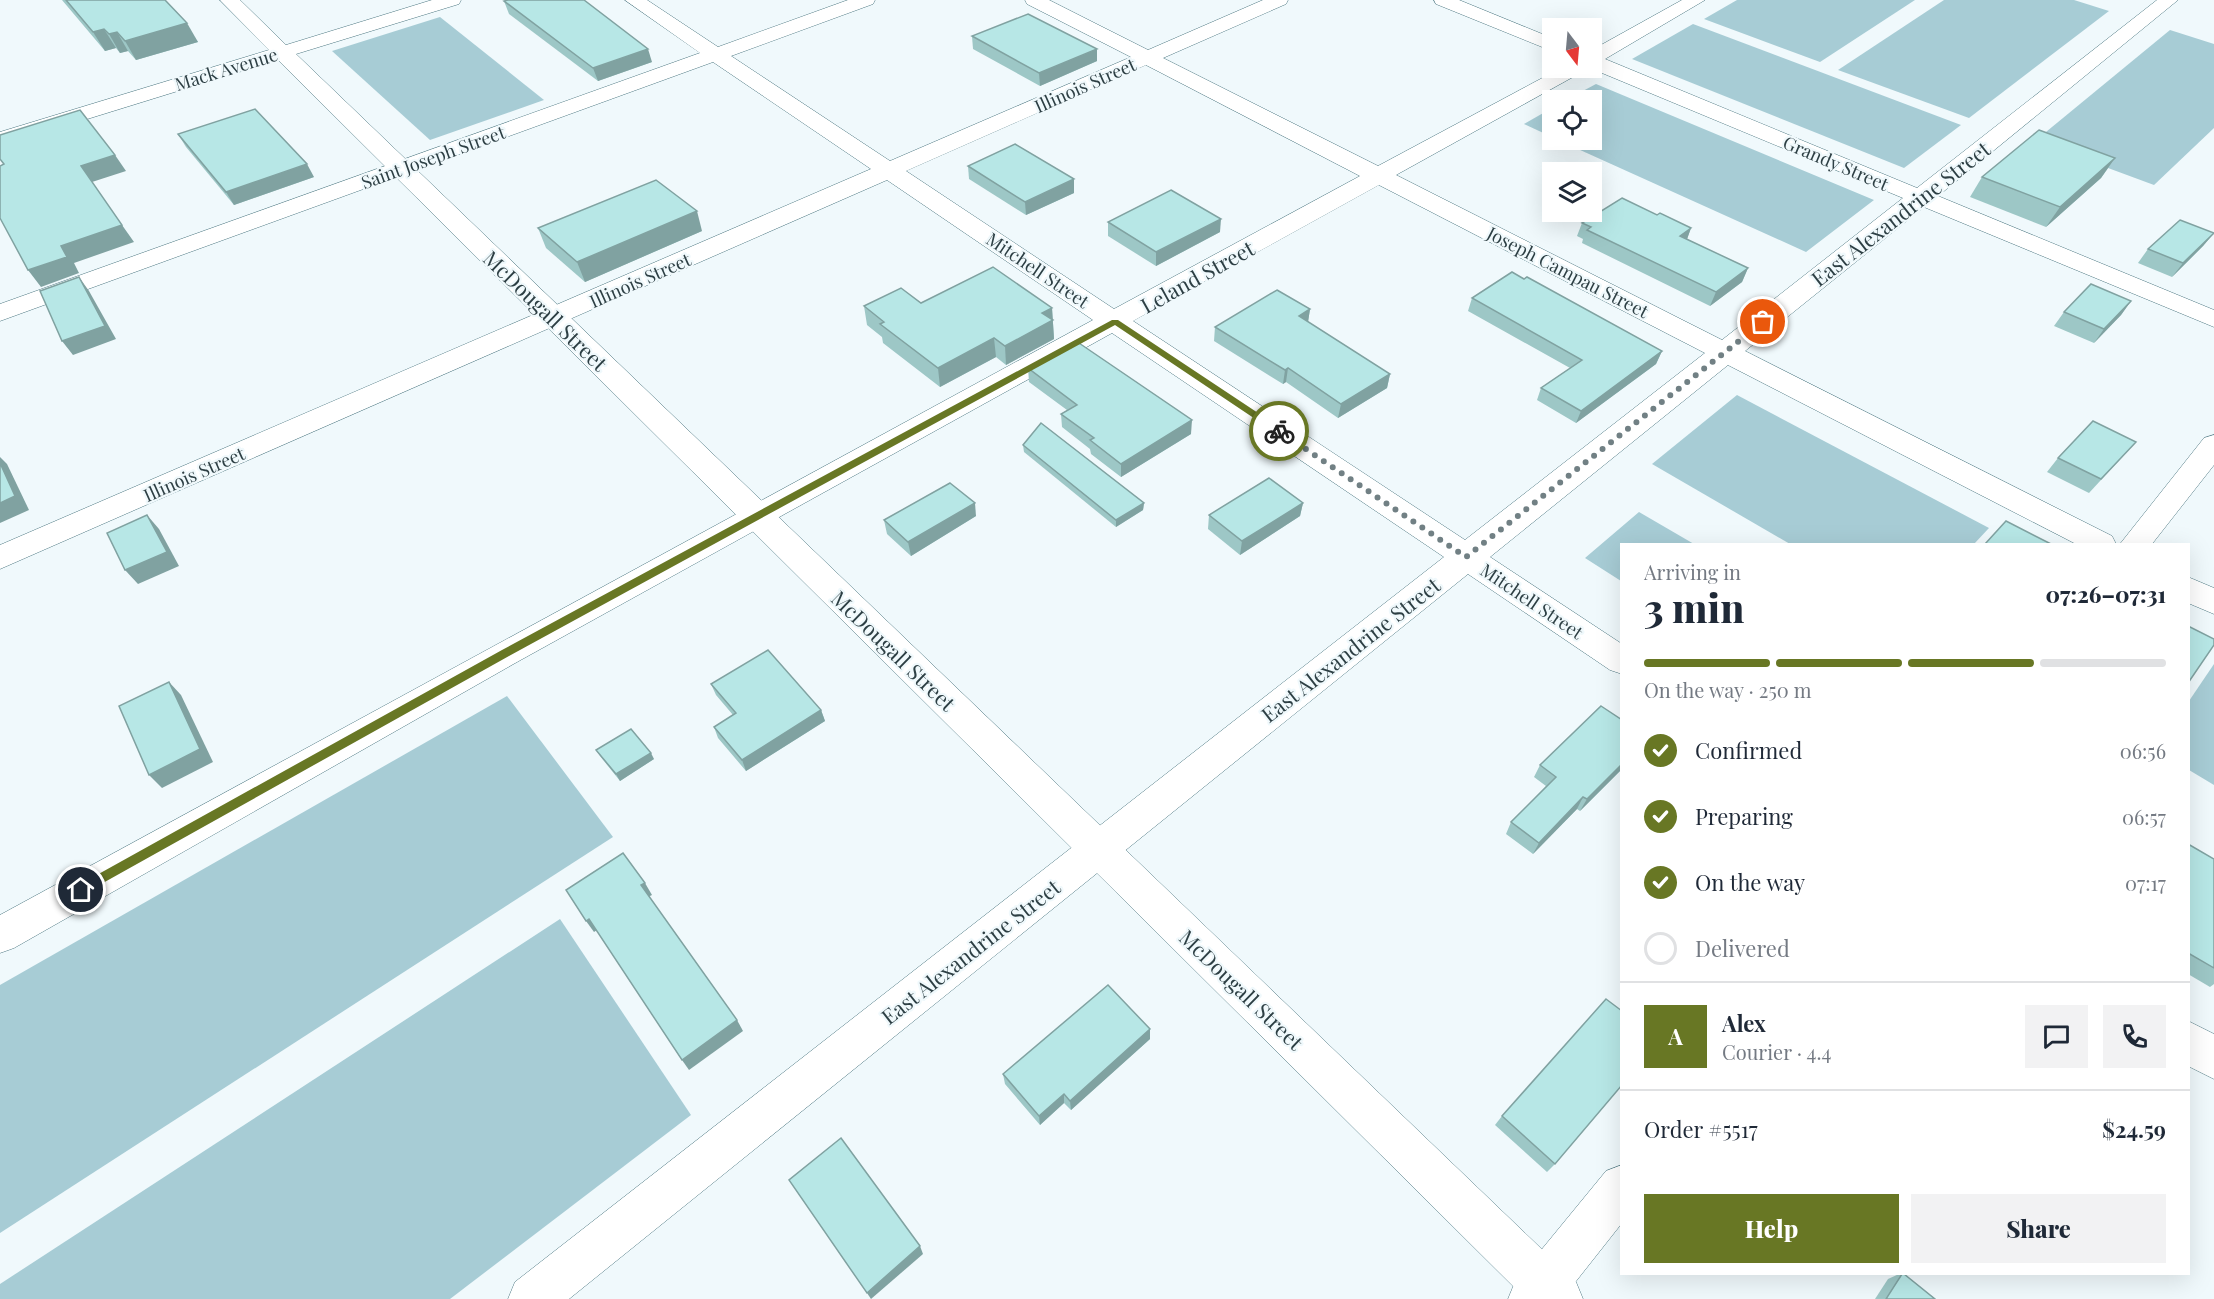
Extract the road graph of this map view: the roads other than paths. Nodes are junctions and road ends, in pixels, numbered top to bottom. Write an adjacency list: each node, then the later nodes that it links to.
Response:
1 (229, 0): 11 (street, McDougall Street)
2 (452, 0): 11 (street, Mack Avenue)
3 (634, 0): 12 (street, Mitchell Street)
4 (866, 0): 12 (street, Saint Joseph Street)
5 (1034, 0): 14 (street, Joseph Campau Street)
6 (1279, 0): 14 (street, Illinois Street)
7 (1443, 0): 10 (street)
8 (1696, 0): 13 (street)
9 (2169, 0): 21 (street, East Alexandrine Street)
10 (1542, 41)
11 (282, 52): 17 (street, Mack Avenue); 18 (street, McDougall Street)
12 (715, 54): 18 (street, Saint Joseph Street); 19 (street, Mitchell Street)
13 (1602, 54)
14 (1147, 58): 19 (street, Illinois Street); 20 (street, Joseph Campau Street)
15 (1602, 64): 21 (street, Grandy Street)
16 (1557, 78): 20 (street, Leland Street)
17 (0, 139)
18 (401, 169): 22 (street, Saint Joseph Street); 23 (street, McDougall Street)
19 (888, 170): 23 (street, Illinois Street); 25 (street, Mitchell Street)
20 (1380, 176): 25 (street, Leland Street); 26 (street, Joseph Campau Street)
21 (1920, 197): 24 (street, Grandy Street); 26 (street, East Alexandrine Street)
22 (0, 313)
23 (554, 317): 28 (street, McDougall Street); 32 (street, Illinois Street)
24 (2214, 318)
25 (1115, 321): 28 (street, Leland Street); 31 (street, Mitchell Street)
26 (1725, 352): 29 (street, Joseph Campau Street); 31 (street, East Alexandrine Street)
27 (2214, 445): 30 (street)
28 (758, 517): 36 (street, McDougall Street); 37 (street, Leland Street)
29 (2099, 543)
30 (2136, 543)
31 (1466, 557): 35 (street, Mitchell Street); 36 (street, East Alexandrine Street)
32 (0, 558)
33 (2190, 590): 34 (street)
34 (2214, 602)
35 (1620, 660)
36 (1098, 849): 41 (street, McDougall Street); 42 (street, East Alexandrine Street)
37 (0, 935)
38 (2190, 1042): 39 (street)
39 (2214, 1058)
40 (1620, 1190): 41 (street)
41 (1545, 1294)
42 (532, 1299)

